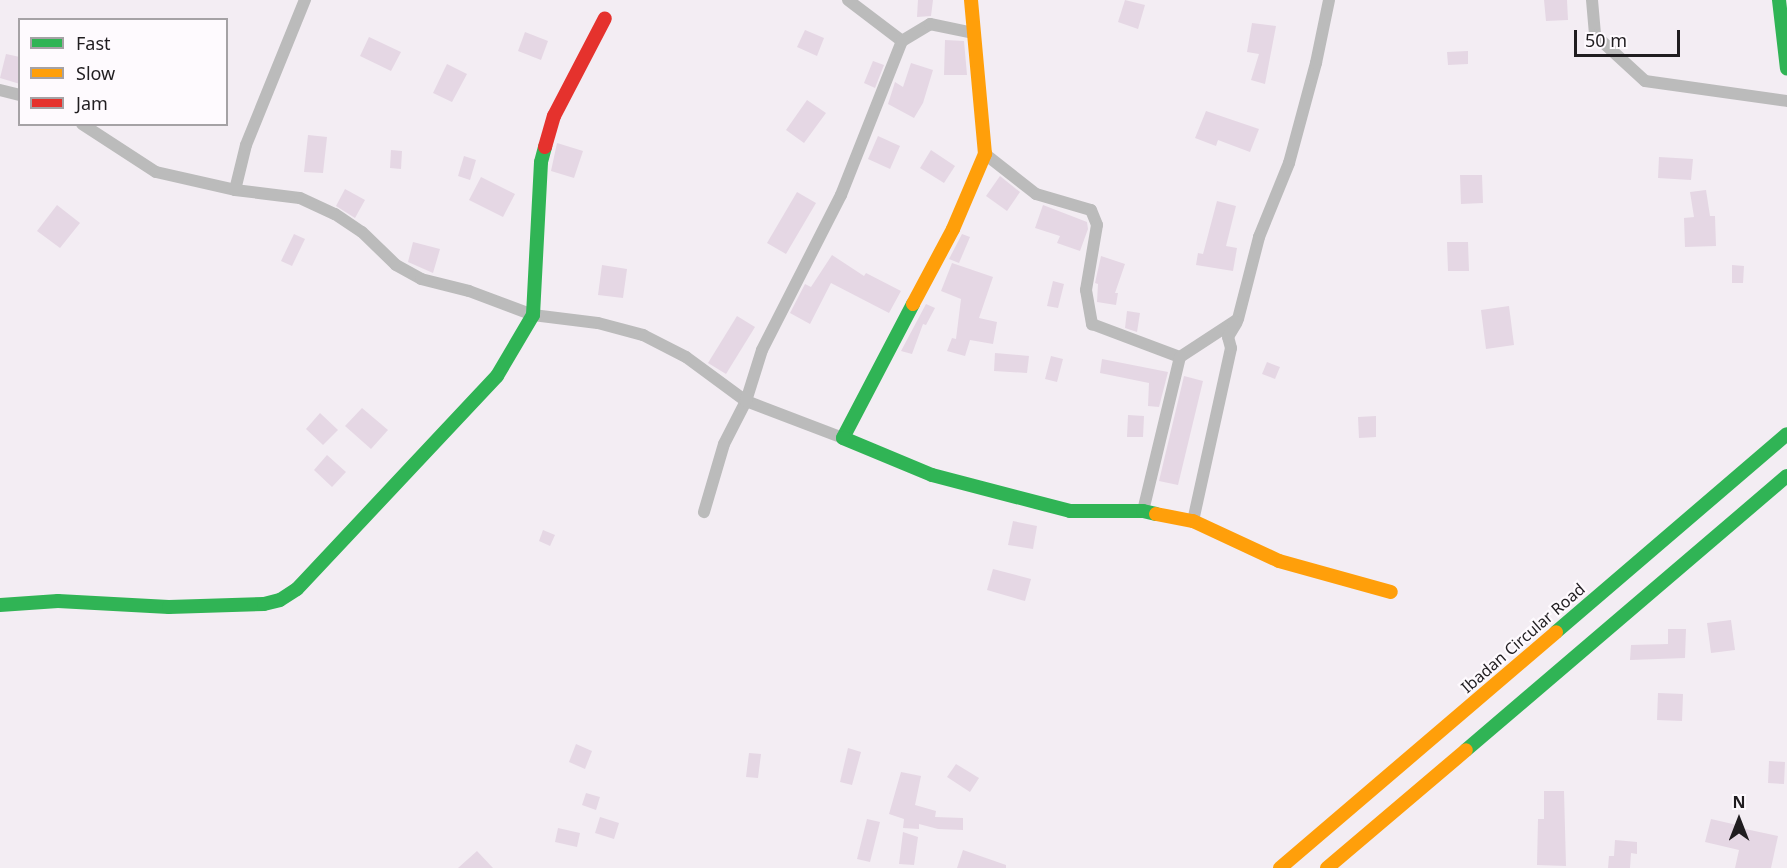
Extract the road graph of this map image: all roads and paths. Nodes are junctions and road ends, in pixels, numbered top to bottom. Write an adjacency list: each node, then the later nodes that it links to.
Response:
1 (305, 0): 16 (street)
2 (848, 0): 9 (street)
3 (971, 0): 8 (main road)
4 (1329, 0): 18 (street)
5 (1592, 0): 13 (street)
6 (1779, 0): 10 (main road)
7 (605, 18): 17 (main road)
8 (974, 33): 9 (street); 15 (main road)
9 (902, 41): 20 (street)
10 (1787, 69)
11 (0, 90): 12 (street)
12 (18, 94)
13 (1787, 101)
14 (85, 126): 16 (street)
15 (985, 154): 19 (street); 22 (main road)
16 (236, 190): 17 (street)
17 (533, 315): 20 (street); 28 (main road)
18 (1238, 319): 19 (street); 26 (street)
19 (1180, 357): 24 (street)
20 (746, 401): 22 (street); 25 (street)
21 (1787, 434): 29 (main road, Ibadan Circular Road)
22 (843, 438): 24 (main road)
23 (1787, 476): 30 (main road)
24 (1143, 511): 26 (main road)
25 (704, 512)
26 (1193, 521): 27 (main road)
27 (1391, 592)
28 (0, 605)
29 (1280, 868)
30 (1327, 868)

